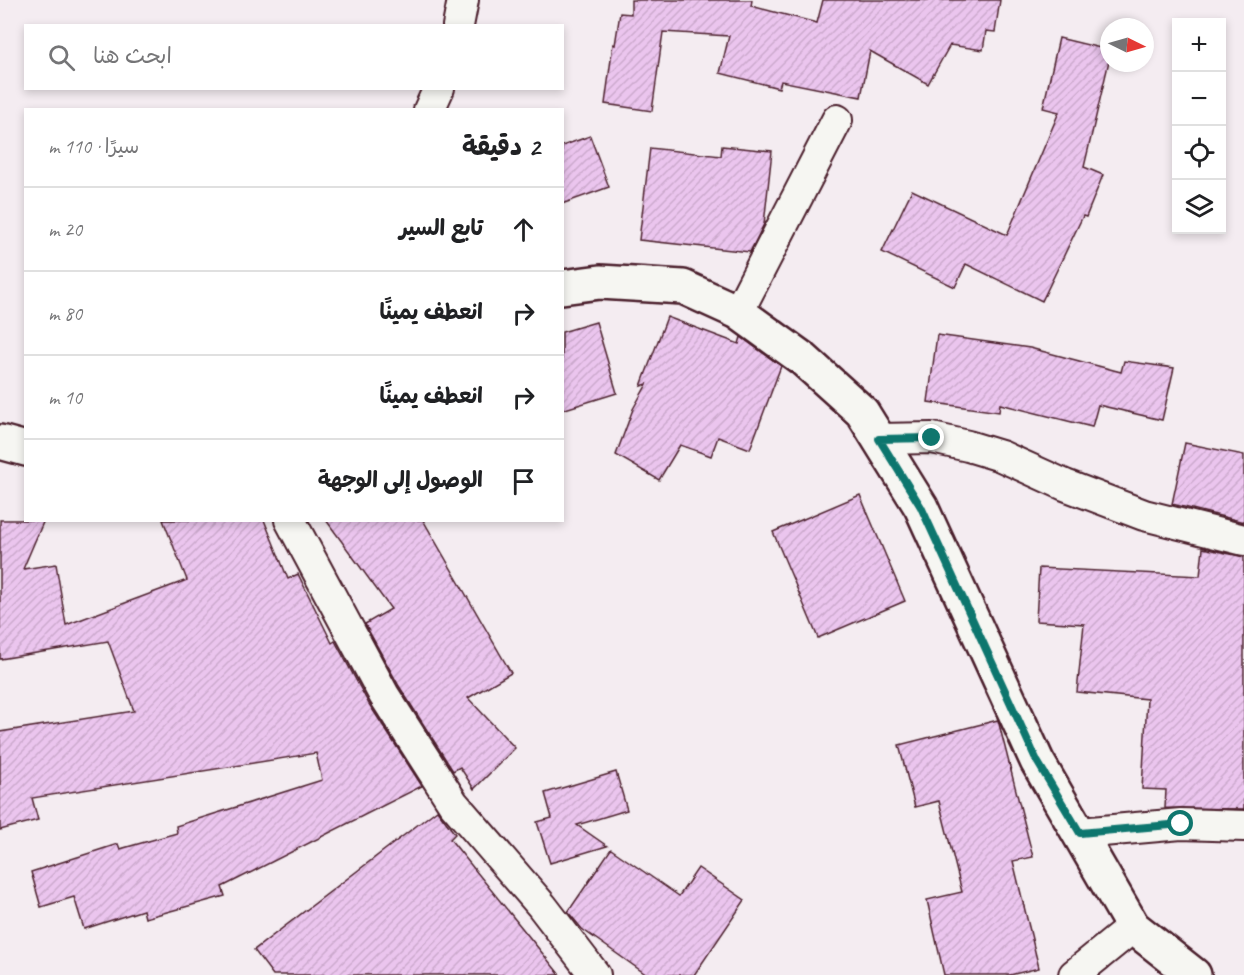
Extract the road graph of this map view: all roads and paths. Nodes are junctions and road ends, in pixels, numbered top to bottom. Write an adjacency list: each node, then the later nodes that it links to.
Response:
1 (464, 0): 2 (street)
2 (458, 24)
3 (438, 90): 4 (street)
4 (430, 108)
5 (837, 120): 7 (street)
6 (564, 287): 7 (street)
7 (738, 312): 8 (street)
8 (879, 439): 12 (street); 14 (street)
9 (0, 442): 10 (street)
10 (24, 448)
11 (291, 522): 16 (street)
12 (1244, 540)
13 (1244, 826): 14 (street)
14 (1080, 833): 15 (street)
15 (1133, 927): 17 (street); 18 (street)
16 (595, 975)
17 (1074, 975)
18 (1194, 975)

